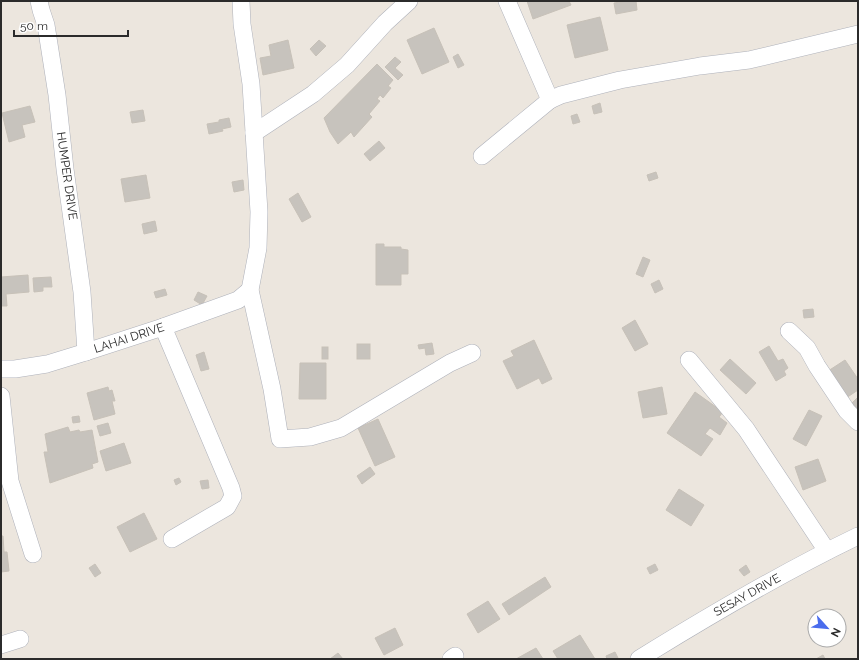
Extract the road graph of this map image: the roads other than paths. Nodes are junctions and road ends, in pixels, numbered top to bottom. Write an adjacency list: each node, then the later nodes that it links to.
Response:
1 (39, 1): 12 (street, HUMPER DRIVE)
2 (241, 1): 7 (street)
3 (409, 1): 7 (street)
4 (507, 1): 6 (street)
5 (858, 34): 6 (street)
6 (550, 100): 8 (street)
7 (254, 133): 9 (street)
8 (482, 156)
9 (250, 290): 10 (street, LAHAI DRIVE); 13 (street)
10 (164, 327): 12 (street, LAHAI DRIVE); 19 (street)
11 (789, 331): 17 (street)
12 (86, 352): 15 (street, LAHAI DRIVE)
13 (472, 353)
14 (689, 360): 20 (street)
15 (1, 368)
16 (1, 396): 21 (street)
17 (858, 422)
18 (858, 536): 20 (street, SESAY DRIVE)
19 (172, 539)
20 (827, 551): 24 (street, SESAY DRIVE)
21 (33, 554)
22 (20, 639): 23 (street)
23 (1, 646)
24 (639, 659)

